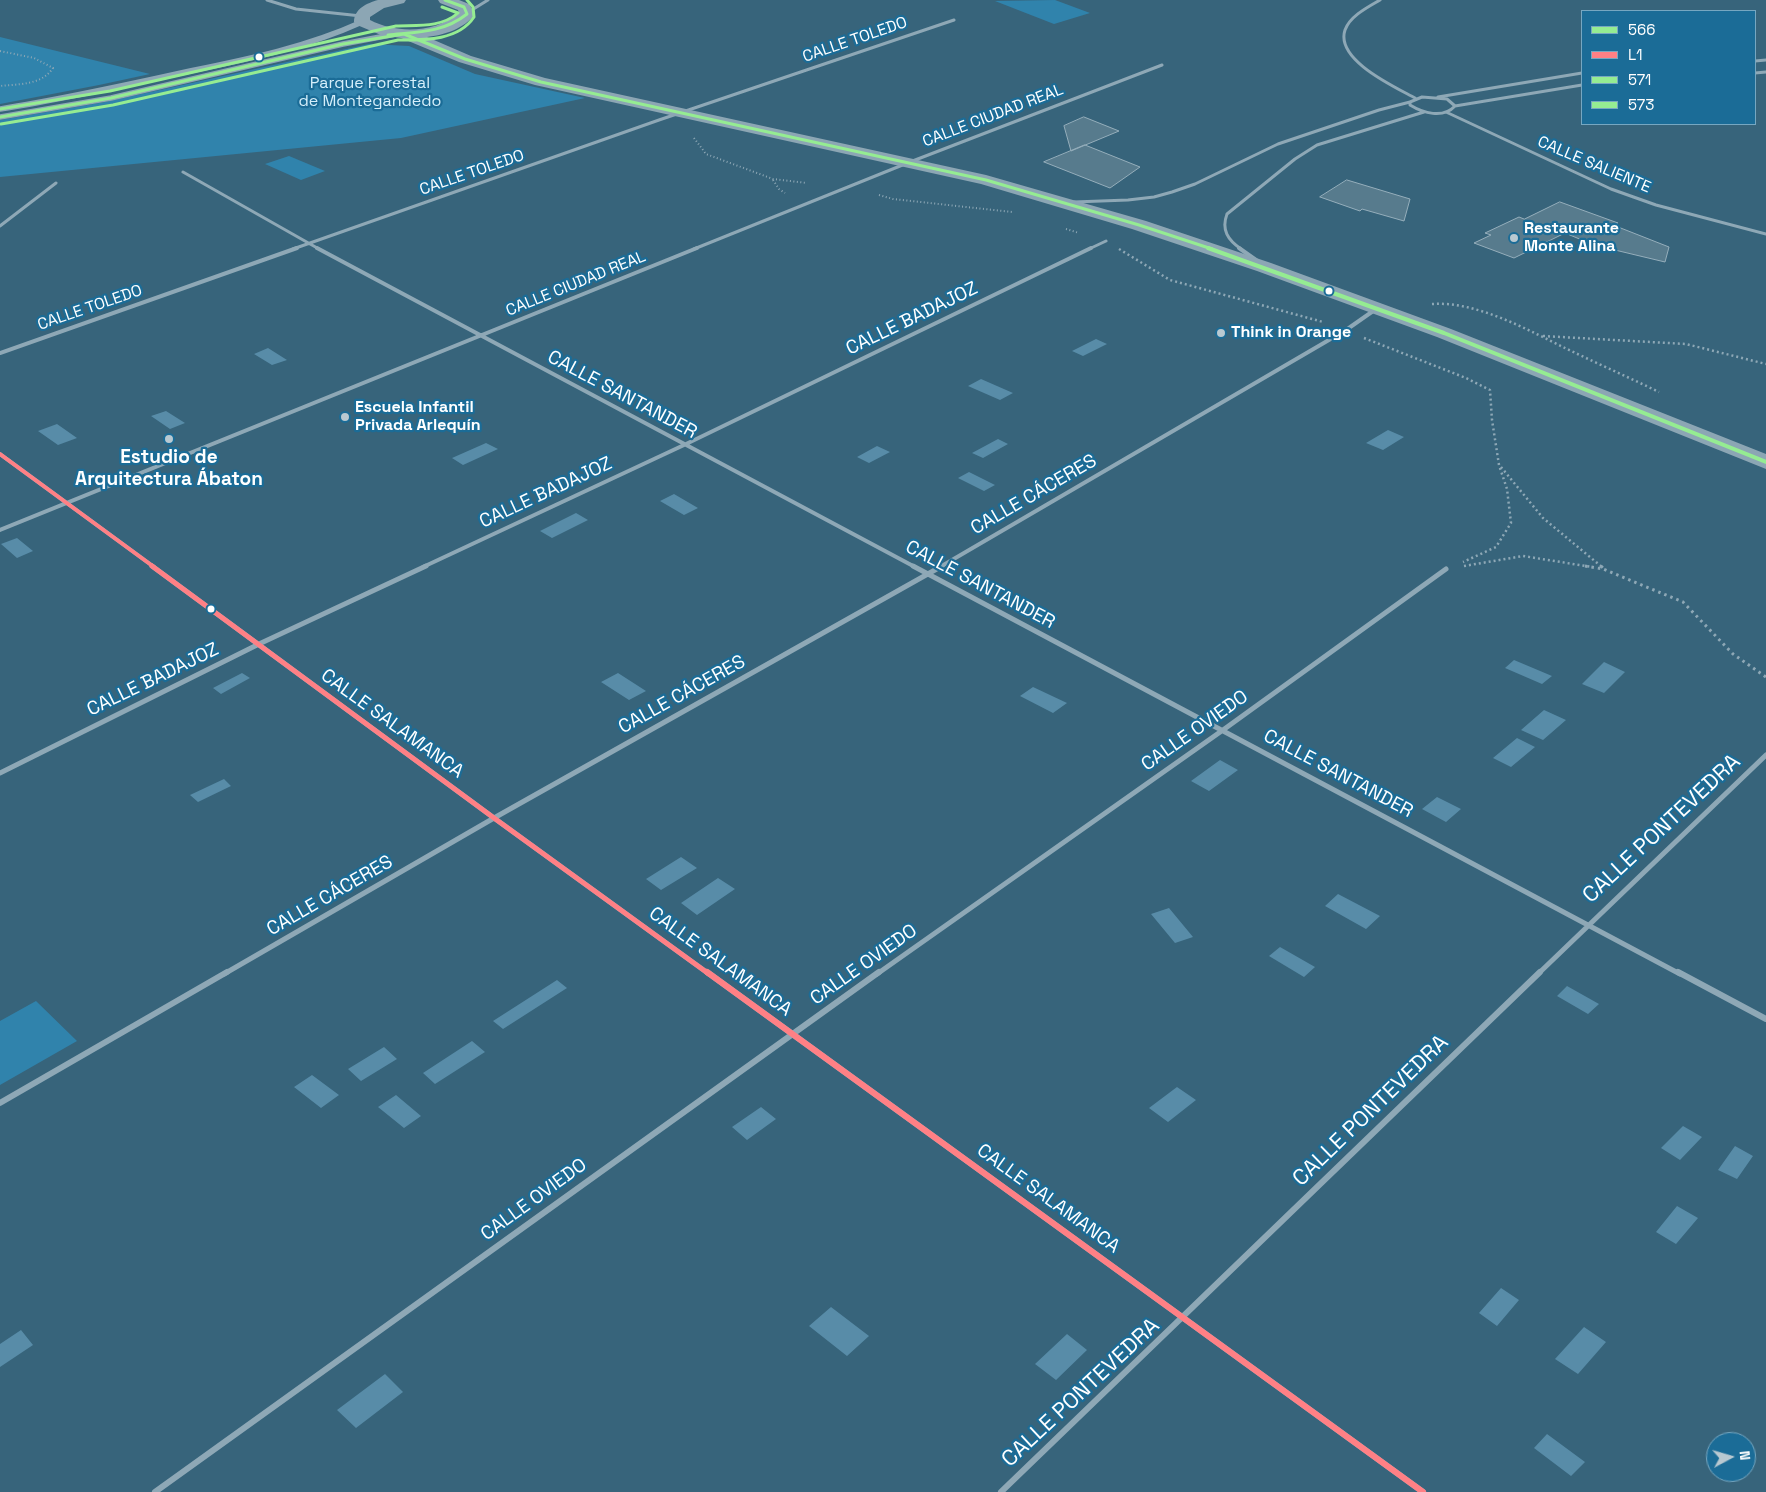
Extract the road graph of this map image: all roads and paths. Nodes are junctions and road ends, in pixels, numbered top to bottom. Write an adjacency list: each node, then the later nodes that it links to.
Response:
1 (267, 0): 6 (street)
2 (399, 0): 6 (main road)
3 (445, 0): 7 (main road)
4 (488, 0): 7 (street)
5 (1380, 0): 17 (street)
6 (365, 11): 9 (main road); 20 (street)
7 (464, 18): 9 (main road); 12 (main road)
8 (954, 20): 23 (street, CALLE TOLEDO)
9 (400, 34): 12 (main road); 24 (street)
10 (0, 51): 14 (path)
11 (1162, 65): 26 (street, CALLE CIUDAD REAL)
12 (498, 68): 23 (main road)
13 (1581, 73): 16 (street)
14 (0, 86)
15 (1581, 86): 19 (street)
16 (1438, 97): 17 (street); 19 (street)
17 (1415, 98): 18 (street)
18 (1410, 102): 21 (street); 30 (street)
19 (1456, 106): 22 (street)
20 (0, 109)
21 (1424, 112): 22 (street); 35 (street)
22 (1446, 112): 32 (street, CALLE SALIENTE)
23 (679, 113): 25 (street, CALLE TOLEDO); 26 (main road)
24 (0, 117)
25 (659, 120): 29 (path); 34 (street, CALLE TOLEDO)
26 (910, 162): 29 (street, CALLE CIUDAD REAL); 30 (main road)
27 (183, 172): 34 (street, CALLE SANTANDER)
28 (56, 183): 31 (street)
29 (848, 187): 39 (street, CALLE CIUDAD REAL)
30 (1064, 203): 35 (main road)
31 (0, 226)
32 (1766, 234)
33 (1106, 241): 44 (street, CALLE BADAJOZ)
34 (309, 244): 39 (street, CALLE SANTANDER); 41 (street, CALLE TOLEDO)
35 (1264, 267): 37 (main road)
36 (1449, 302): 40 (path)
37 (1376, 309): 38 (street, CALLE CÁCERES); 46 (main road)
38 (1346, 330): 47 (path); 52 (street, CALLE CÁCERES)
39 (480, 336): 44 (street, CALLE SANTANDER); 48 (street, CALLE CIUDAD REAL)
40 (1540, 336): 42 (path); 43 (path)
41 (0, 353)
42 (1766, 364)
43 (1664, 394)
44 (684, 445): 52 (street, CALLE SANTANDER); 53 (street, CALLE BADAJOZ)
45 (0, 454): 48 (street, CALLE SALAMANCA)
46 (1766, 462)
47 (1499, 465): 50 (path); 51 (path)
48 (66, 504): 49 (street, CALLE CIUDAD REAL); 53 (street, CALLE SALAMANCA)
49 (0, 530)
50 (1446, 569): 51 (path); 55 (street, CALLE OVIEDO)
51 (1603, 569): 54 (path)
52 (928, 574): 55 (street, CALLE SANTANDER); 58 (street, CALLE CÁCERES)
53 (259, 644): 57 (street, CALLE BADAJOZ); 58 (street, CALLE SALAMANCA)
54 (1766, 677)
55 (1223, 730): 59 (street, CALLE SANTANDER); 61 (street, CALLE OVIEDO)
56 (1766, 755): 59 (street, CALLE PONTEVEDRA)
57 (0, 773)
58 (494, 818): 61 (street, CALLE SALAMANCA); 62 (street, CALLE CÁCERES)
59 (1588, 924): 60 (street, CALLE SANTANDER); 63 (street, CALLE PONTEVEDRA)
60 (1766, 1019)
61 (793, 1033): 63 (street, CALLE SALAMANCA); 64 (street, CALLE OVIEDO)
62 (0, 1103)
63 (1186, 1318): 65 (street, CALLE PONTEVEDRA); 66 (street, CALLE SALAMANCA)
64 (155, 1492)
65 (1001, 1492)
66 (1423, 1492)

